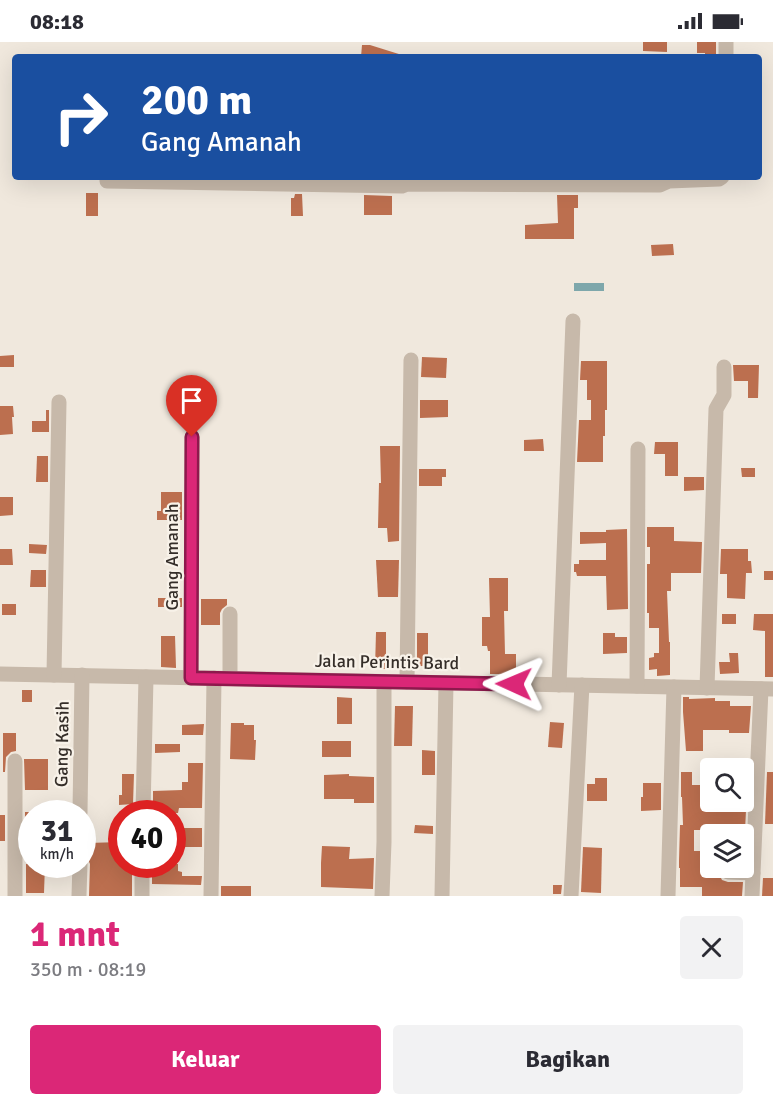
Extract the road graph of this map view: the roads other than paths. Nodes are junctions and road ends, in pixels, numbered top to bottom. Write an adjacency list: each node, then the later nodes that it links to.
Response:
1 (408, 180): 2 (street); 3 (street)
2 (694, 180)
3 (107, 182)
4 (573, 321): 21 (street)
5 (411, 360): 19 (street)
6 (724, 367): 25 (street)
7 (59, 402): 12 (street)
8 (192, 437): 15 (street, Gang Amanah)
9 (638, 449): 23 (street)
10 (230, 614): 17 (street)
11 (0, 674): 12 (street, Jalan Perintis Bard)
12 (54, 675): 13 (street, Jalan Perintis Bard)
13 (82, 675): 14 (street, Jalan Perintis Bard); 28 (street, Gang Kasih)
14 (146, 677): 15 (street, Jalan Perintis Bard); 29 (street)
15 (191, 678): 16 (street, Jalan Perintis Bard)
16 (214, 678): 17 (street, Jalan Perintis Bard); 37 (street)
17 (230, 678): 18 (street, Jalan Perintis Bard)
18 (384, 681): 19 (street, Jalan Perintis Bard); 38 (street)
19 (407, 682): 20 (street, Jalan Perintis Bard)
20 (446, 683): 21 (street, Jalan Perintis Bard); 39 (street)
21 (559, 685): 22 (street, Jalan Perintis Bard)
22 (582, 686): 23 (street, Jalan Perintis Bard); 40 (street)
23 (637, 687): 24 (street, Jalan Perintis Bard)
24 (674, 687): 25 (street, Jalan Perintis Bard); 41 (street)
25 (707, 688): 26 (street, Jalan Perintis Bard)
26 (767, 689): 30 (street)
27 (15, 761): 34 (street)
28 (80, 800)
29 (143, 800)
30 (754, 860)
31 (80, 878): 35 (street)
32 (142, 878): 36 (street)
33 (753, 878): 42 (street)
34 (15, 896)
35 (80, 896)
36 (142, 896)
37 (211, 896)
38 (382, 896)
39 (442, 896)
40 (572, 896)
41 (668, 896)
42 (752, 896)

